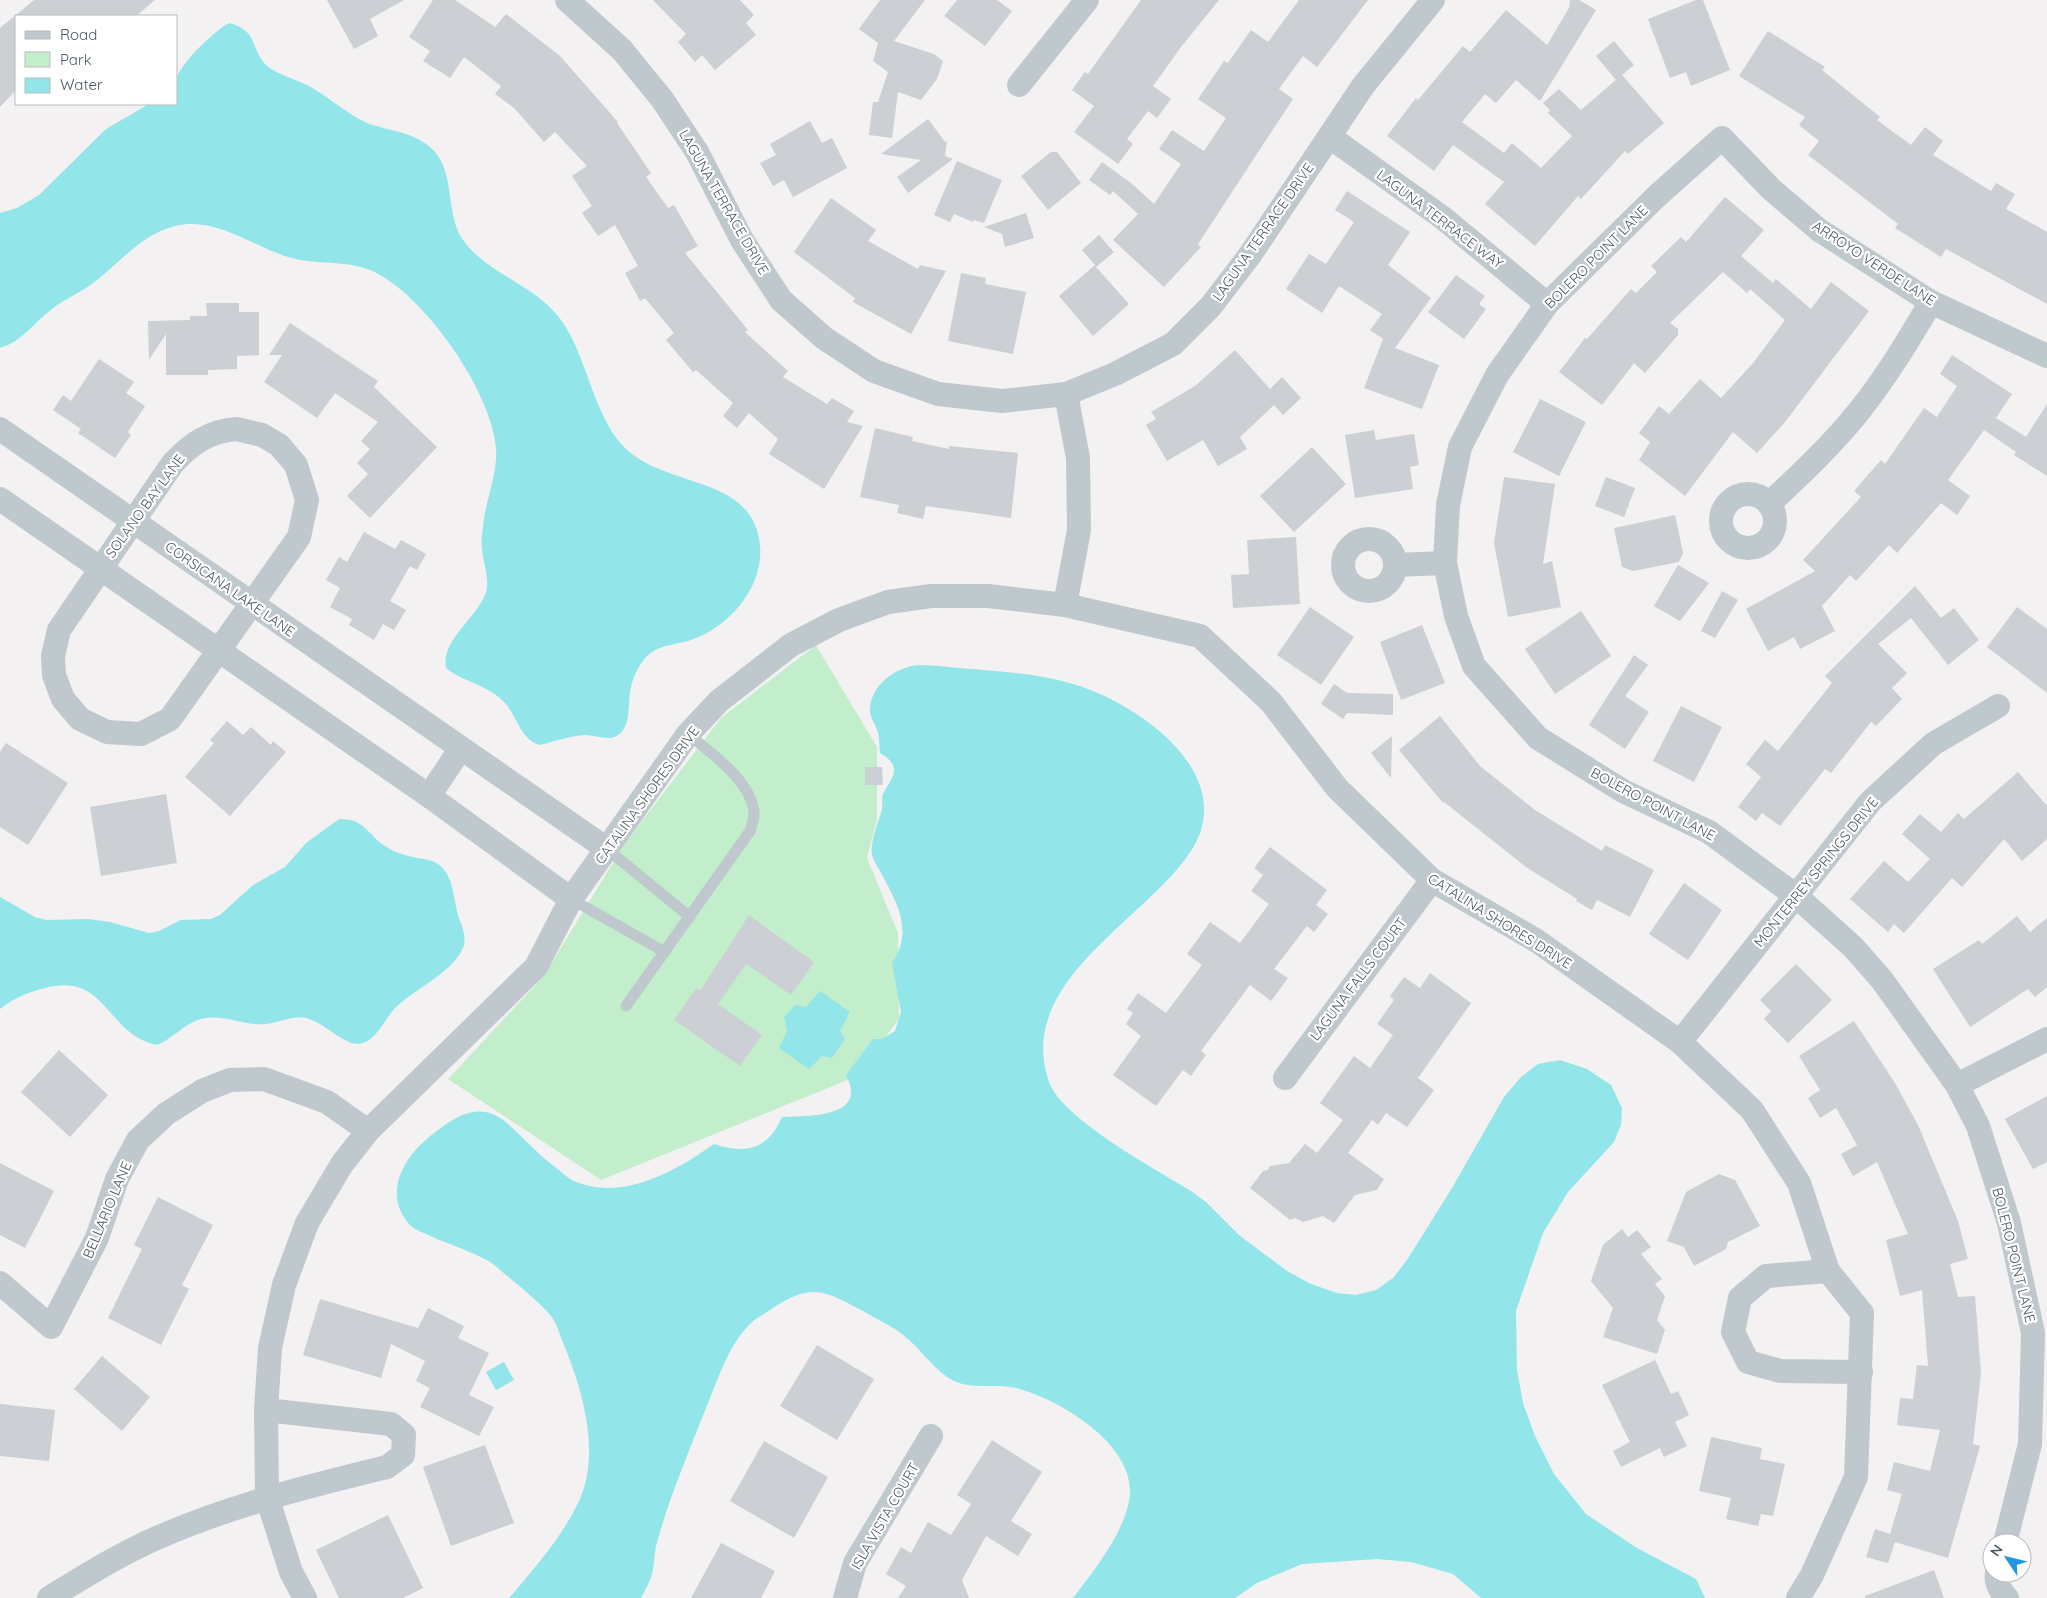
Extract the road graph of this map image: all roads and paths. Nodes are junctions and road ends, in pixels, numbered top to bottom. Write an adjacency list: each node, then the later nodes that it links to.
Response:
1 (567, 0): 10 (street, LAGUNA TERRACE DRIVE)
2 (1087, 0): 4 (street)
3 (1433, 0): 5 (street, LAGUNA TERRACE DRIVE)
4 (1019, 85)
5 (1330, 137): 8 (street, LAGUNA TERRACE WAY); 10 (street, LAGUNA TERRACE DRIVE)
6 (1722, 138): 7 (street, ARROYO VERDE LANE); 8 (street, BOLERO POINT LANE)
7 (1932, 302): 9 (street, ARROYO VERDE LANE); 13 (street)
8 (1547, 304): 15 (street, BOLERO POINT LANE)
9 (2047, 356)
10 (1066, 394): 19 (street)
11 (0, 429): 14 (street, CORSICANA LAKE LANE)
12 (0, 499): 17 (street)
13 (1769, 504)
14 (133, 521): 17 (street, SOLANO BAY LANE); 18 (street, CORSICANA LAKE LANE); 18 (street, SOLANO BAY LANE)
15 (1445, 564): 16 (street); 27 (street, BOLERO POINT LANE)
16 (1395, 565)
17 (100, 568): 20 (street); 20 (street, SOLANO BAY LANE)
18 (251, 603): 20 (street, SOLANO BAY LANE); 23 (street, CORSICANA LAKE LANE)
19 (1065, 605): 22 (street, CATALINA SHORES DRIVE); 26 (street, CATALINA SHORES DRIVE)
20 (219, 650): 24 (street)
21 (1998, 706): 27 (street, MONTERREY SPRINGS DRIVE)
22 (688, 734): 25 (street, CATALINA SHORES DRIVE); 29 (lane)
23 (461, 748): 24 (street); 25 (street, CORSICANA LAKE LANE)
24 (429, 796): 28 (street)
25 (607, 849): 28 (street, CATALINA SHORES DRIVE); 29 (lane)
26 (1432, 880): 33 (street, CATALINA SHORES DRIVE); 34 (street, LAGUNA FALLS COURT)
27 (1795, 895): 33 (street, MONTERREY SPRINGS DRIVE); 35 (street, BOLERO POINT LANE)
28 (571, 899): 30 (lane); 36 (street, CATALINA SHORES DRIVE)
29 (690, 917): 30 (lane)
30 (665, 952): 31 (lane)
31 (626, 1006)
32 (2047, 1039): 35 (street)
33 (1680, 1042): 37 (street, CATALINA SHORES DRIVE)
34 (1285, 1078)
35 (1957, 1085): 39 (street, BOLERO POINT LANE)
36 (368, 1132): 38 (street, BELLARIO LANE); 41 (street, CATALINA SHORES DRIVE)
37 (1828, 1271): 40 (street, CATALINA SHORES DRIVE); 40 (street)
38 (0, 1283)
39 (2040, 1333): 44 (street, BOLERO POINT LANE)
40 (1861, 1372): 49 (street, CATALINA SHORES DRIVE)
41 (266, 1410): 43 (street, CATALINA SHORES DRIVE); 43 (street)
42 (931, 1436): 48 (street, ISLA VISTA COURT)
43 (267, 1497): 46 (street); 47 (street, CATALINA SHORES DRIVE)
44 (2008, 1533)
45 (1999, 1583): 50 (street)
46 (49, 1598)
47 (304, 1598)
48 (845, 1598)
49 (1798, 1598)
50 (2007, 1598)

